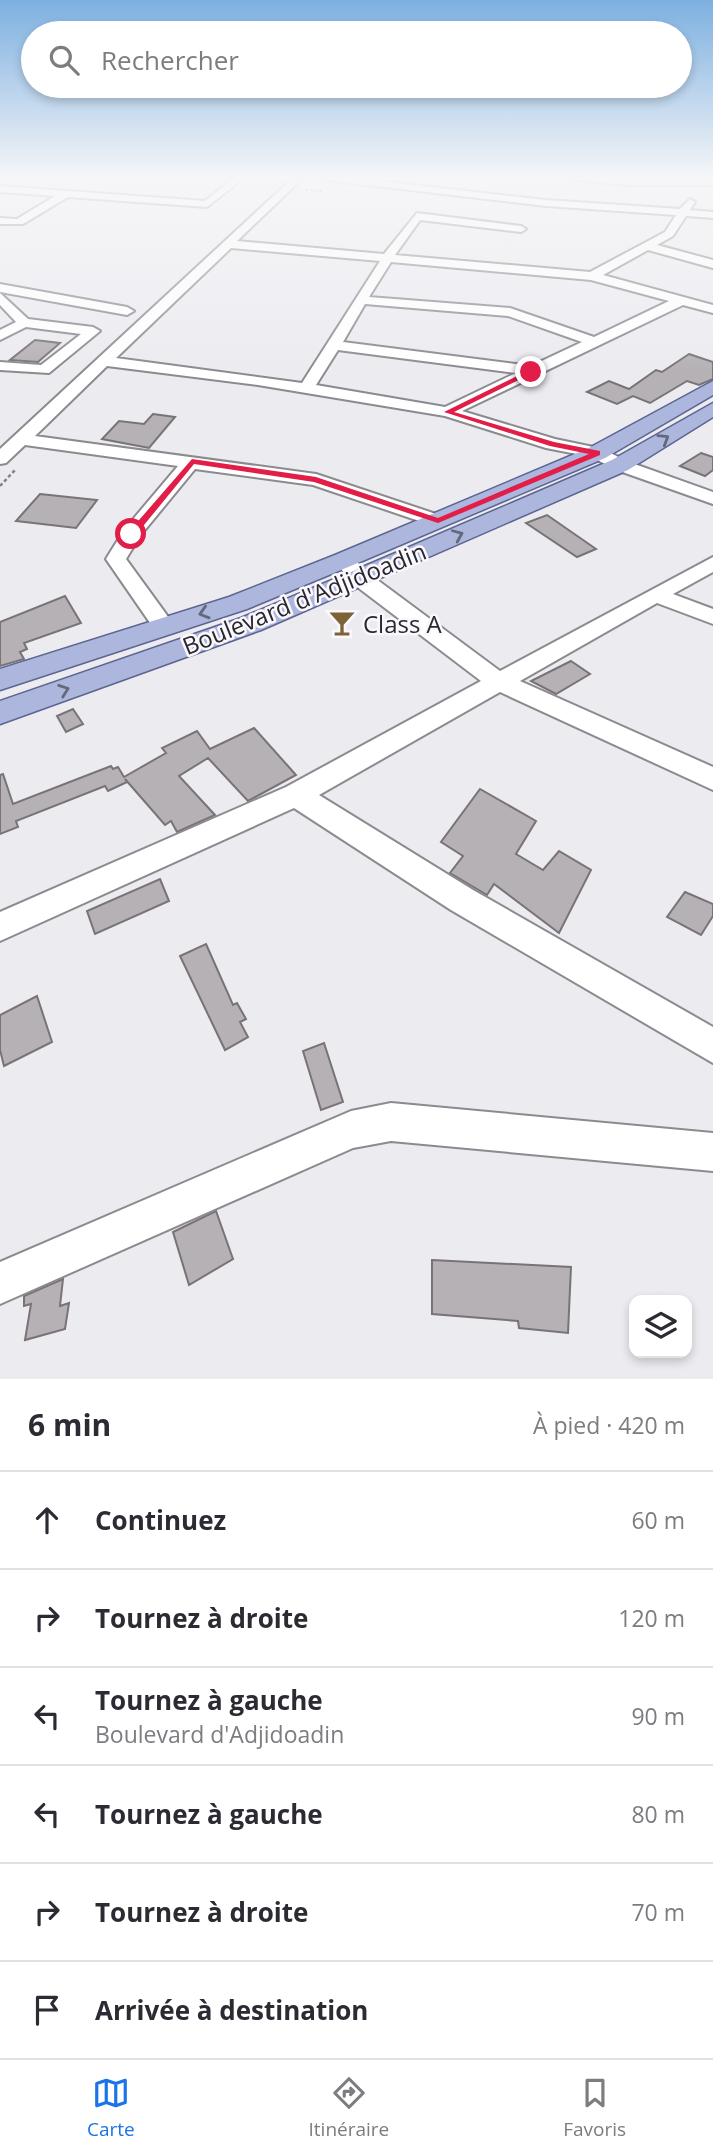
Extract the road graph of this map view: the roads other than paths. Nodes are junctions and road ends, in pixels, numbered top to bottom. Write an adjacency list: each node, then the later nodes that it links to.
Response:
1 (231, 241): 4 (street)
2 (398, 241): 6 (street)
3 (655, 241): 5 (street)
4 (228, 244): 6 (street); 21 (street)
5 (646, 246): 7 (street); 8 (street)
6 (386, 257): 8 (street); 11 (street)
7 (713, 264)
8 (592, 276): 12 (street)
9 (0, 288): 14 (street)
10 (0, 297): 15 (street)
11 (363, 300): 18 (street); 19 (street)
12 (682, 300): 13 (street); 18 (street)
13 (713, 309)
14 (127, 311)
15 (24, 323): 16 (street); 17 (street)
16 (40, 325): 20 (street); 22 (street)
17 (0, 336)
18 (596, 342): 23 (street)
19 (334, 345): 23 (street); 25 (street)
20 (0, 354)
21 (104, 361): 25 (street); 28 (street)
22 (0, 366)
23 (531, 372): 27 (street)
24 (713, 387): 29 (main road, Boulevard d'Adjidoadin)
25 (306, 388): 27 (street)
26 (713, 409): 32 (main road, Boulevard d'Adjidoadin, one-way to 26)
27 (447, 412): 29 (street)
28 (22, 439): 30 (street); 31 (street)
29 (597, 453): 32 (street); 34 (main road, Boulevard d'Adjidoadin)
30 (0, 459)
31 (192, 461): 34 (street); 39 (street)
32 (620, 466): 33 (street); 36 (main road, Boulevard d'Adjidoadin, one-way to 32)
33 (713, 498)
34 (438, 521): 36 (main road, Boulevard d'Adjidoadin)
35 (713, 563): 37 (street)
36 (352, 569): 39 (main road, Boulevard d'Adjidoadin, one-way to 39); 41 (street); 42 (main road, Boulevard d'Adjidoadin, one-way to 36)
37 (658, 596): 38 (street); 41 (street)
38 (713, 617)
39 (163, 625): 40 (main road, Boulevard d'Adjidoadin)
40 (0, 680)
41 (497, 681): 43 (street); 44 (street)
42 (0, 713)
43 (713, 779)
44 (296, 795): 45 (street); 46 (street)
45 (0, 927)
46 (713, 1046)
47 (713, 1152): 48 (street)
48 (0, 1283)

